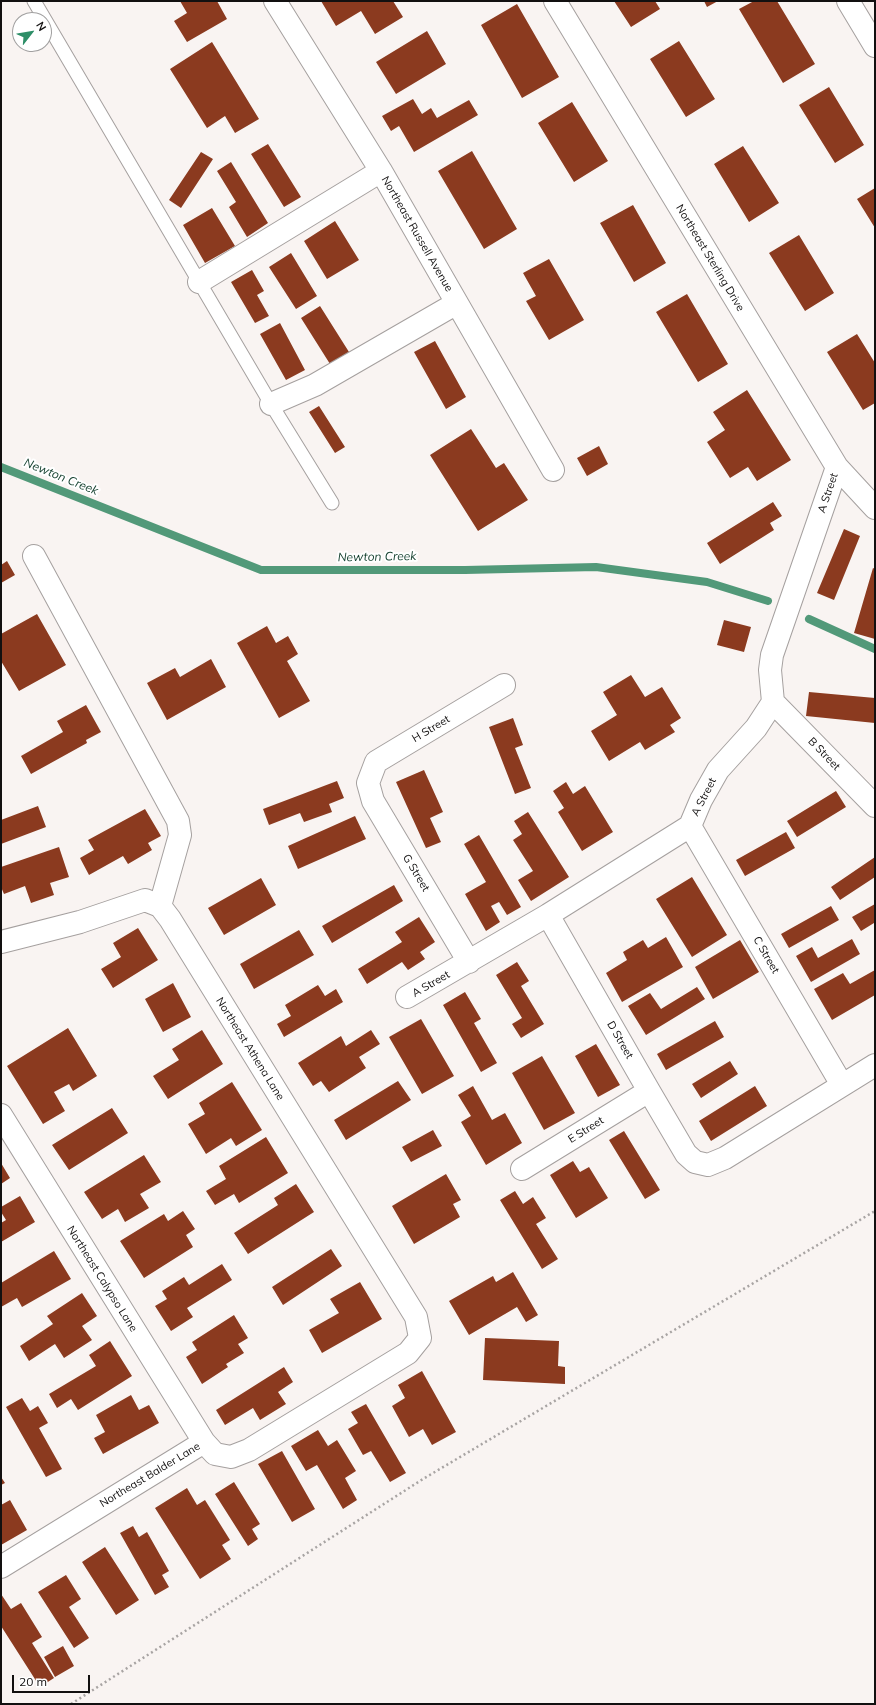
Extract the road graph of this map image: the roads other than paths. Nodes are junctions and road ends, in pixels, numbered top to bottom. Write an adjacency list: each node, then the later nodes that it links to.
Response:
1 (34, 1): 7 (lane)
2 (275, 1): 6 (street, Northeast Russell Avenue)
3 (555, 1): 10 (street, Northeast Sterling Drive)
4 (848, 1): 5 (street)
5 (875, 46)
6 (380, 170): 7 (street); 8 (street, Northeast Russell Avenue)
7 (199, 282): 9 (lane)
8 (457, 303): 9 (street); 11 (street, Northeast Russell Avenue)
9 (271, 404): 12 (lane)
10 (837, 467): 13 (street, Northeast Sterling Drive); 16 (street, A Street)
11 (553, 470)
12 (332, 502)
13 (875, 508)
14 (34, 556): 20 (street)
15 (504, 685): 17 (street, H Street)
16 (773, 702): 18 (street, B Street); 19 (street, A Street)
17 (368, 783): 23 (street, G Street)
18 (875, 806)
19 (690, 826): 21 (street, A Street); 26 (street, C Street)
20 (160, 906): 22 (street); 30 (street, Northeast Athena Lane)
21 (548, 915): 23 (street, A Street); 27 (street, D Street)
22 (1, 942)
23 (469, 962): 24 (street, A Street)
24 (407, 997)
25 (875, 1065): 26 (street)
26 (842, 1085): 27 (street, D Street)
27 (649, 1091): 29 (street, E Street)
28 (1, 1115): 31 (street, Northeast Calypso Lane)
29 (522, 1169)
30 (420, 1338): 31 (street, Northeast Balder Lane)
31 (204, 1442): 32 (street, Northeast Balder Lane)
32 (1, 1567)

